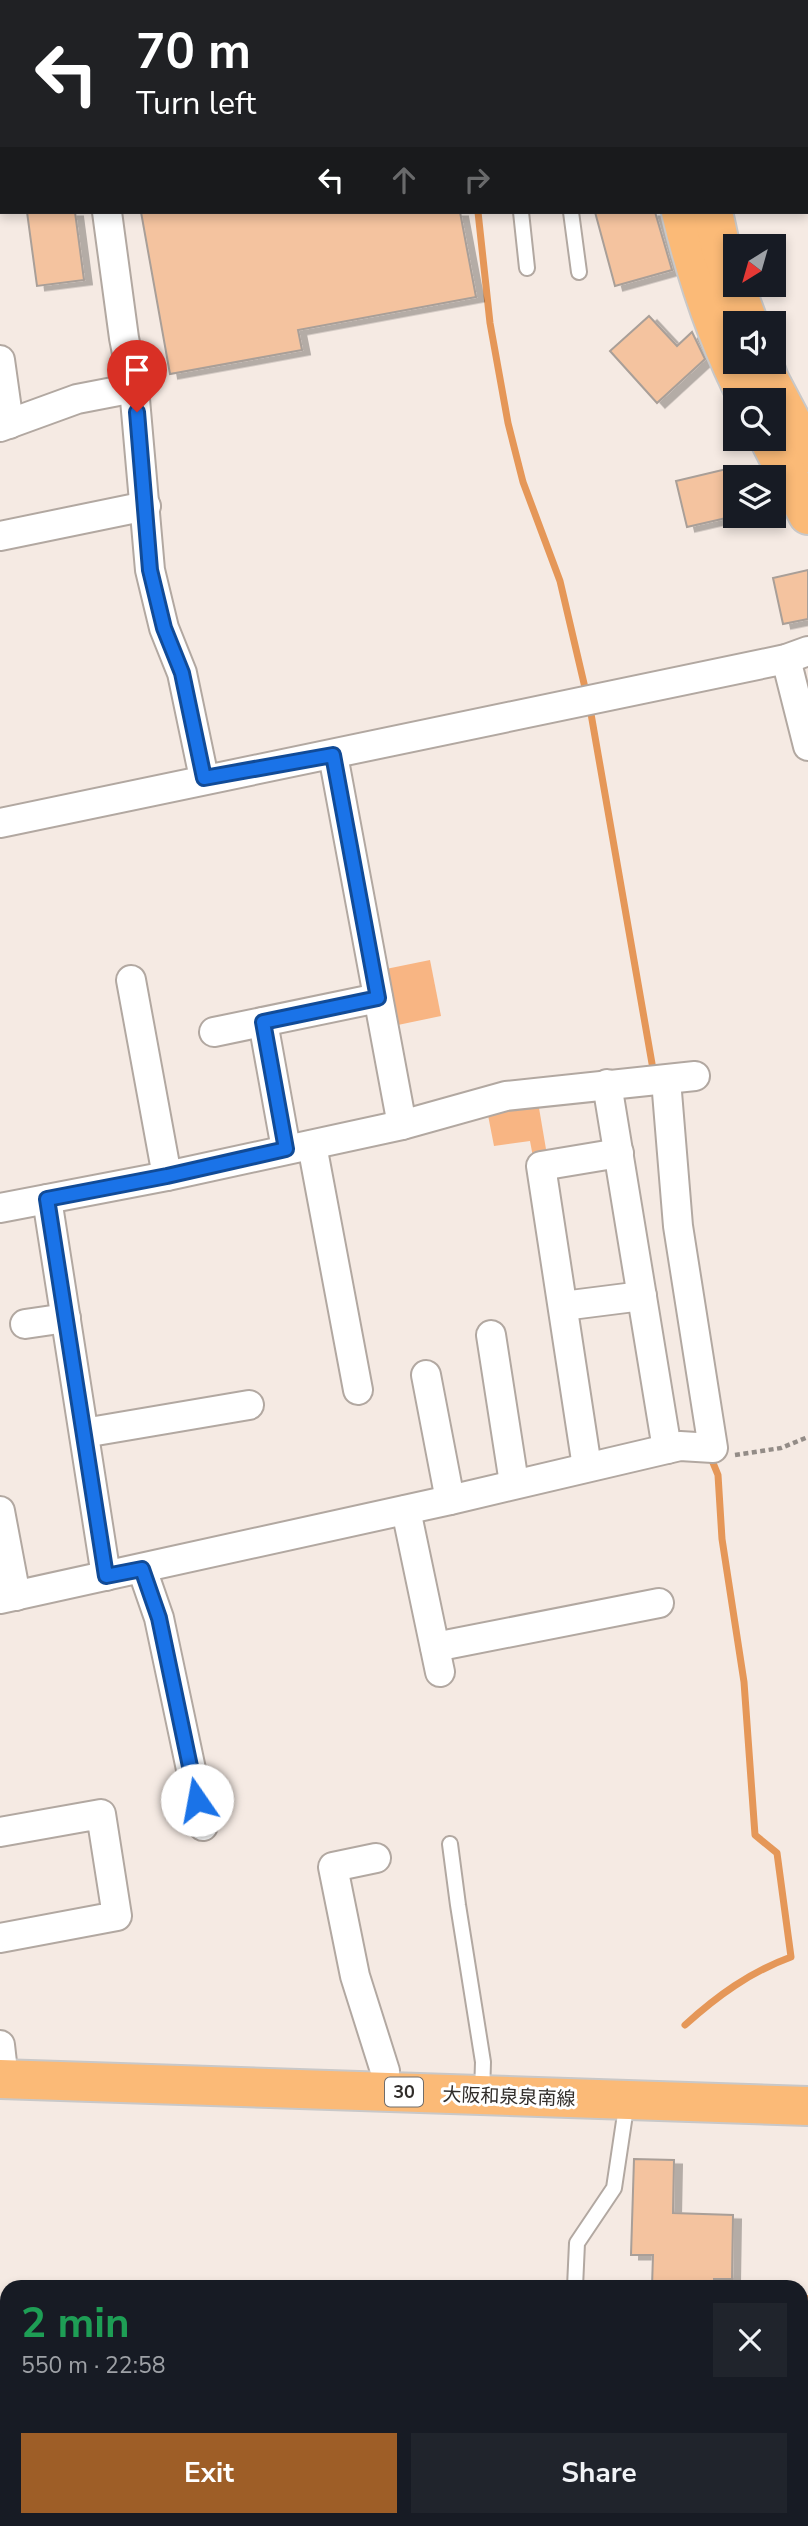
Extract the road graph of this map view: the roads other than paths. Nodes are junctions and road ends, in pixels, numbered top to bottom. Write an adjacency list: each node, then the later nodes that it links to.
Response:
1 (107, 214): 11 (street)
2 (521, 214): 6 (lane)
3 (571, 214): 7 (lane)
4 (681, 214): 12 (main road)
5 (713, 214): 8 (main road)
6 (527, 268)
7 (579, 272)
8 (744, 311)
9 (0, 360): 13 (street)
10 (767, 374): 15 (main road)
11 (134, 388): 13 (street); 16 (street)
12 (742, 388)
13 (5, 426)
14 (775, 451): 17 (main road)
15 (808, 453)
16 (146, 506): 18 (street); 22 (street)
17 (808, 515)
18 (0, 536)
19 (797, 655): 20 (street); 21 (street)
20 (808, 746)
21 (333, 755): 22 (street); 25 (street)
22 (204, 778): 23 (street)
23 (0, 822)
24 (131, 980): 34 (street)
25 (378, 998): 26 (street); 31 (street)
26 (263, 1022): 27 (street); 32 (street)
27 (214, 1032)
28 (695, 1076): 29 (street)
29 (657, 1080): 30 (street); 46 (street)
30 (607, 1084): 31 (street); 33 (street)
31 (402, 1125): 32 (street)
32 (299, 1147): 34 (street); 43 (street)
33 (619, 1153): 37 (street); 38 (street)
34 (167, 1176): 35 (street)
35 (47, 1199): 36 (street); 39 (street)
36 (0, 1208)
37 (642, 1296): 38 (street); 46 (street)
38 (563, 1306): 47 (street)
39 (66, 1318): 40 (street); 45 (street)
40 (25, 1325)
41 (491, 1335): 48 (street)
42 (426, 1376): 49 (street)
43 (358, 1390)
44 (249, 1405): 45 (street)
45 (84, 1433): 53 (street)
46 (667, 1448): 47 (street)
47 (587, 1467): 48 (street)
48 (514, 1483): 49 (street)
49 (450, 1500): 50 (street)
50 (406, 1510): 52 (street); 55 (street)
51 (0, 1511): 54 (street)
52 (142, 1569): 53 (street); 56 (street)
53 (106, 1576): 54 (street)
54 (8, 1598)
55 (659, 1603)
56 (202, 1826)
57 (0, 1832): 60 (street)
58 (450, 1844): 63 (lane)
59 (376, 1858): 62 (street)
60 (0, 1938)
61 (1, 2068): 62 (main road, 大阪和泉泉南線 / 30)
62 (384, 2091): 63 (main road, 大阪和泉泉南線 / 30)
63 (482, 2095): 64 (main road, 大阪和泉泉南線 / 30)
64 (627, 2099): 65 (main road, 大阪和泉泉南線 / 30); 66 (lane)
65 (808, 2106)
66 (575, 2280)

